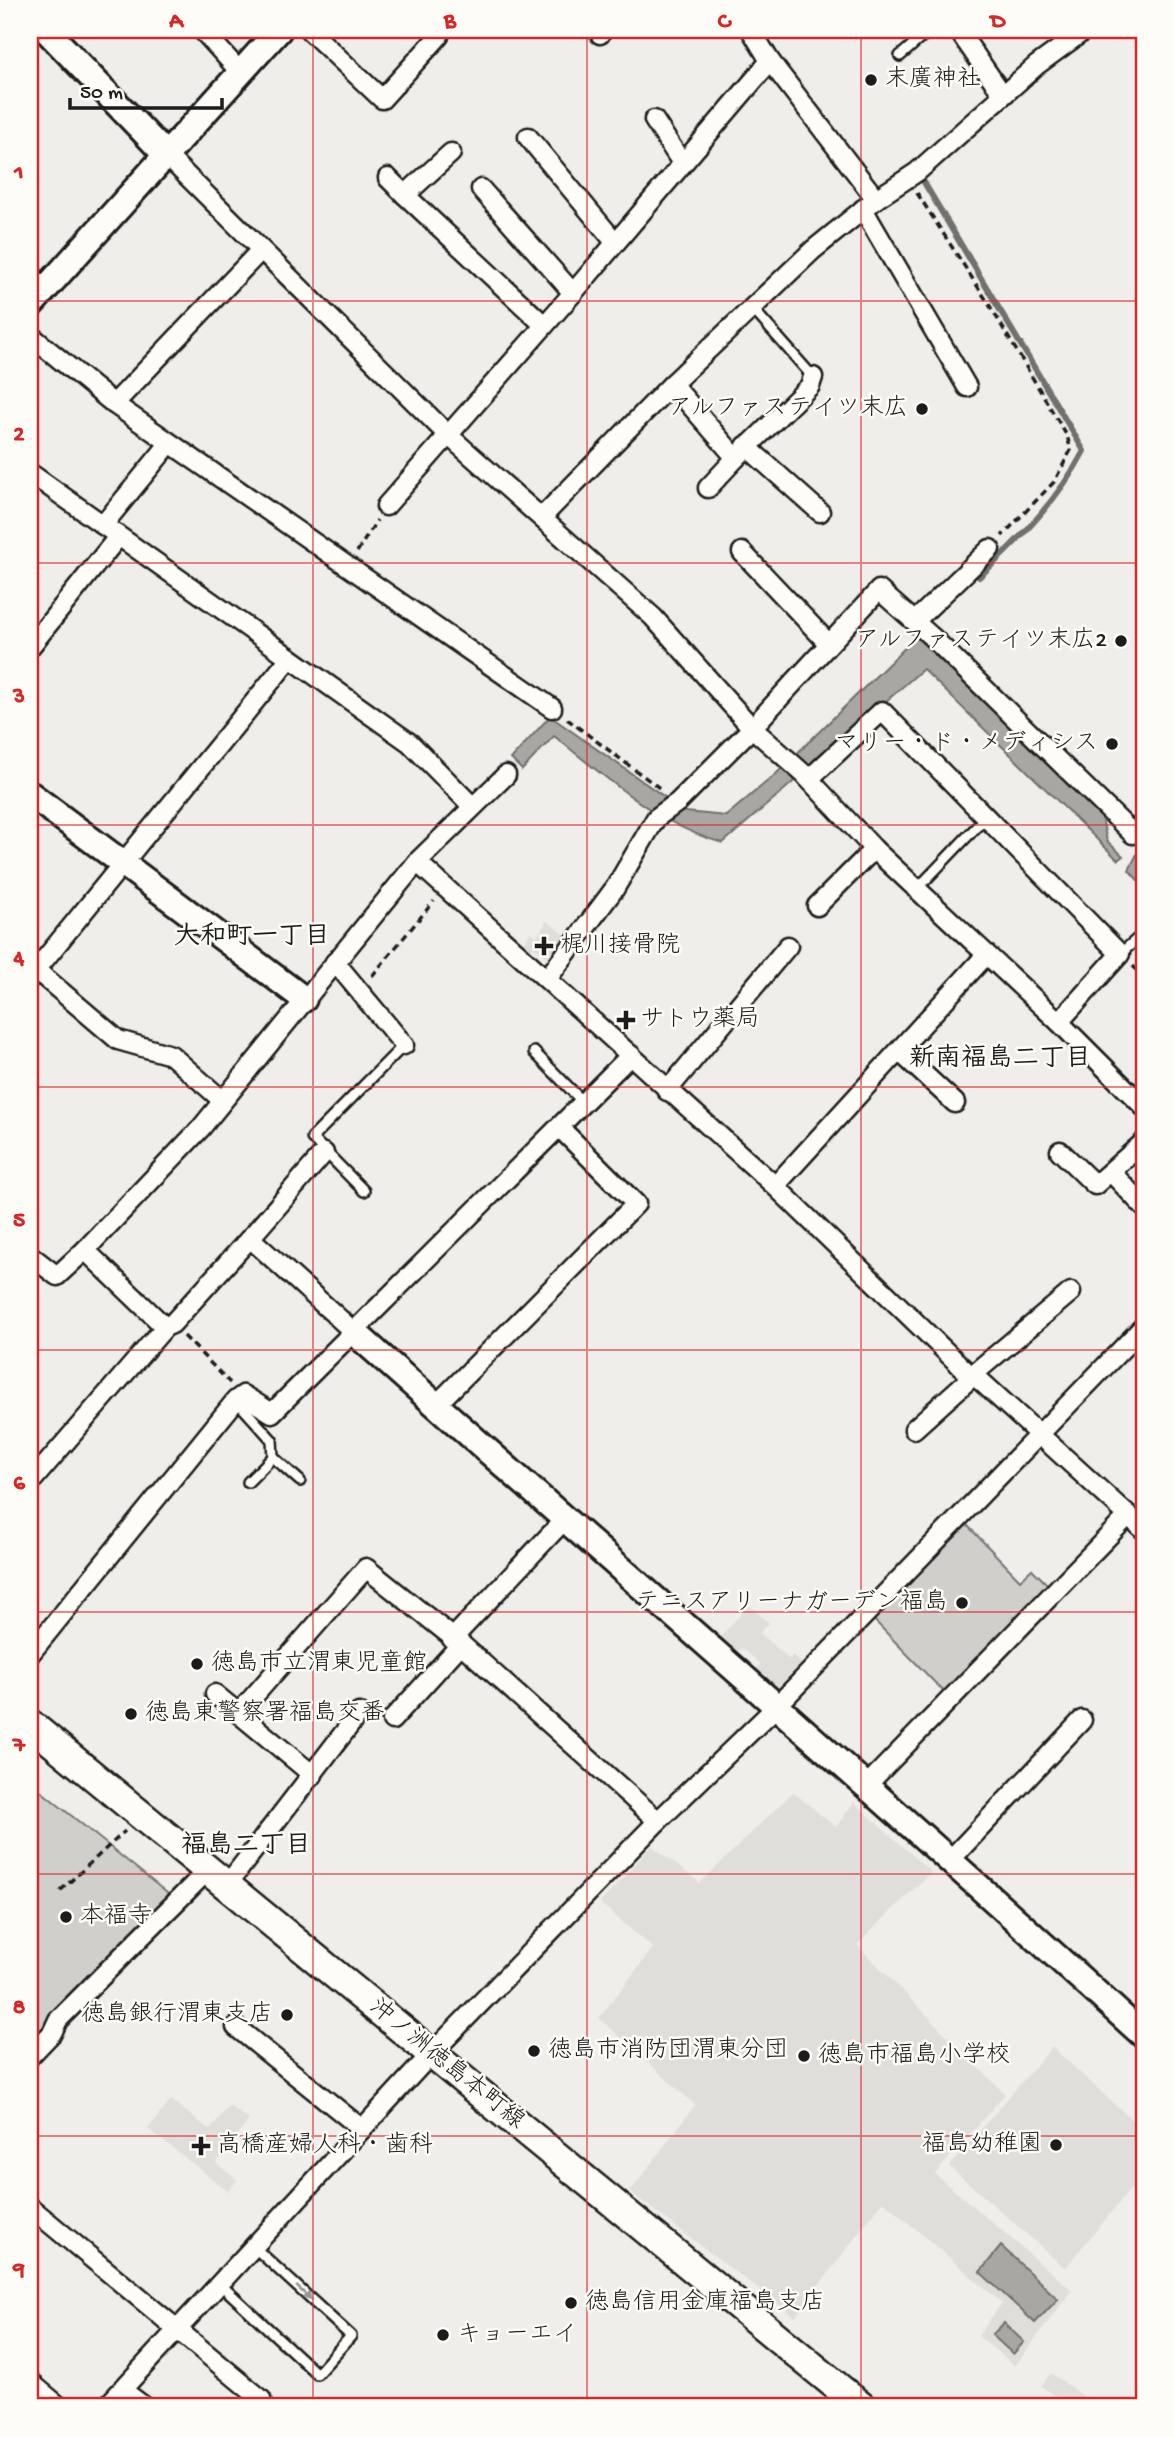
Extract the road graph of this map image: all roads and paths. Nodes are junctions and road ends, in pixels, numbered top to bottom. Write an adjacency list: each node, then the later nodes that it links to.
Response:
1 (46, 30): 17 (street)
2 (202, 30): 12 (street)
3 (279, 30): 12 (street)
4 (309, 30): 9 (street)
5 (930, 30): 10 (lane)
6 (958, 30): 13 (street)
7 (1085, 30): 13 (street)
8 (754, 31): 11 (street)
9 (439, 36)
10 (900, 56)
11 (770, 61): 18 (street); 23 (street)
12 (241, 73): 17 (street)
13 (1003, 95): 20 (street)
14 (654, 120): 18 (street)
15 (528, 137): 24 (street)
16 (451, 153): 22 (street)
17 (167, 156): 25 (street); 28 (street)
18 (682, 163): 24 (street)
19 (388, 178): 22 (street)
20 (907, 180): 23 (street); 46 (path)
21 (481, 189): 27 (street)
22 (405, 195): 30 (street)
23 (869, 204): 29 (street); 34 (street)
24 (615, 242): 27 (street)
25 (260, 251): 35 (street); 36 (street)
26 (30, 271): 28 (street)
27 (573, 293): 30 (street)
28 (36, 300)
29 (751, 309): 32 (lane); 33 (street)
30 (544, 325): 36 (street)
31 (30, 335): 35 (street)
32 (813, 377): 38 (street)
33 (672, 384): 38 (street); 43 (street)
34 (967, 387)
35 (114, 404): 37 (street)
36 (448, 435): 41 (street); 43 (street)
37 (169, 444): 44 (street); 48 (street)
38 (741, 452): 40 (street); 42 (street)
39 (30, 474): 44 (street)
40 (708, 488)
41 (386, 506): 48 (path)
42 (820, 512)
43 (542, 517): 54 (street)
44 (103, 525): 45 (street)
45 (118, 537): 51 (street); 52 (street)
46 (990, 549): 49 (street)
47 (741, 552): 50 (street)
48 (348, 567): 53 (street)
49 (915, 621): 50 (street); 61 (street)
50 (828, 643): 54 (street)
51 (30, 647)
52 (290, 658): 59 (street); 63 (street)
53 (552, 708): 58 (path)
54 (752, 728): 56 (street); 58 (street)
55 (506, 775): 59 (street)
56 (806, 776): 60 (street); 62 (street)
57 (30, 793): 63 (street)
58 (678, 802): 74 (street)
59 (472, 806): 64 (street)
60 (986, 817): 66 (lane); 70 (street)
61 (1144, 821)
62 (874, 849): 66 (street); 67 (street)
63 (124, 862): 73 (street); 76 (street)
64 (417, 862): 65 (street); 72 (street)
65 (447, 886): 74 (street); 75 (path)
66 (916, 889): 71 (street)
67 (817, 906)
68 (1144, 933): 70 (lane)
69 (788, 946): 82 (street)
70 (1120, 954): 77 (street)
71 (986, 955): 77 (street); 79 (street)
72 (335, 962): 75 (street); 76 (street)
73 (33, 974): 83 (street)
74 (547, 979): 81 (street)
75 (360, 989): 78 (street)
76 (304, 999): 83 (street)
77 (1059, 1022): 86 (street)
78 (404, 1045): 90 (lane)
79 (899, 1051): 85 (street); 92 (street)
80 (534, 1052): 84 (lane)
81 (631, 1055): 82 (street); 84 (street)
82 (667, 1091): 92 (street)
83 (222, 1100): 96 (street)
84 (584, 1102): 87 (street)
85 (955, 1103)
86 (1144, 1107)
87 (559, 1128): 101 (street); 104 (street)
88 (1144, 1142): 91 (street)
89 (1060, 1150): 91 (street)
90 (324, 1153): 93 (lane); 95 (street)
91 (1112, 1173): 94 (street)
92 (775, 1186): 102 (street)
93 (364, 1191)
94 (1144, 1207)
95 (250, 1238): 99 (street); 101 (street)
96 (85, 1250): 97 (street); 99 (street)
97 (30, 1255)
98 (1071, 1292): 102 (street)
99 (169, 1326): 103 (path); 110 (street)
100 (1144, 1326): 106 (street)
101 (354, 1332): 103 (street); 104 (street)
102 (973, 1376): 105 (street); 106 (street)
103 (239, 1397): 107 (lane); 115 (street)
104 (436, 1405): 112 (street)
105 (914, 1429)
106 (1041, 1435): 111 (street); 117 (street)
107 (273, 1457): 108 (lane); 109 (lane)
108 (300, 1481)
109 (248, 1482)
110 (30, 1483)
111 (1129, 1515): 113 (street); 124 (street)
112 (566, 1518): 114 (street); 117 (street)
113 (1144, 1530)
114 (457, 1641): 118 (street); 120 (street); 126 (street)
115 (30, 1654)
116 (215, 1694): 118 (street)
117 (775, 1708): 124 (street); 126 (street)
118 (239, 1713): 123 (street)
119 (359, 1713): 123 (street)
120 (392, 1720)
121 (1082, 1720): 127 (street)
122 (30, 1724): 125 (main road, 沖ノ洲徳島本町線)
123 (313, 1774): 128 (street)
124 (867, 1785): 127 (street)
125 (142, 1816): 128 (main road, 沖ノ洲徳島本町線); 129 (path)
126 (658, 1821): 132 (street)
127 (951, 1859): 131 (street)
128 (217, 1877): 132 (main road, 沖ノ洲徳島本町線); 133 (street)
129 (60, 1891)
130 (236, 2027): 134 (street)
131 (1144, 2036)
132 (432, 2053): 134 (street); 145 (main road, 沖ノ洲徳島本町線)
133 (30, 2056)
134 (362, 2129): 136 (street)
135 (30, 2207): 138 (street)
136 (254, 2247): 137 (street); 137 (lane, one-way to 137)
137 (220, 2284): 138 (street)
138 (178, 2330): 140 (street); 144 (street)
139 (30, 2382): 141 (street)
140 (122, 2390): 142 (street); 143 (street)
141 (60, 2407)
142 (106, 2407)
143 (145, 2407)
144 (254, 2407)
145 (862, 2407)

